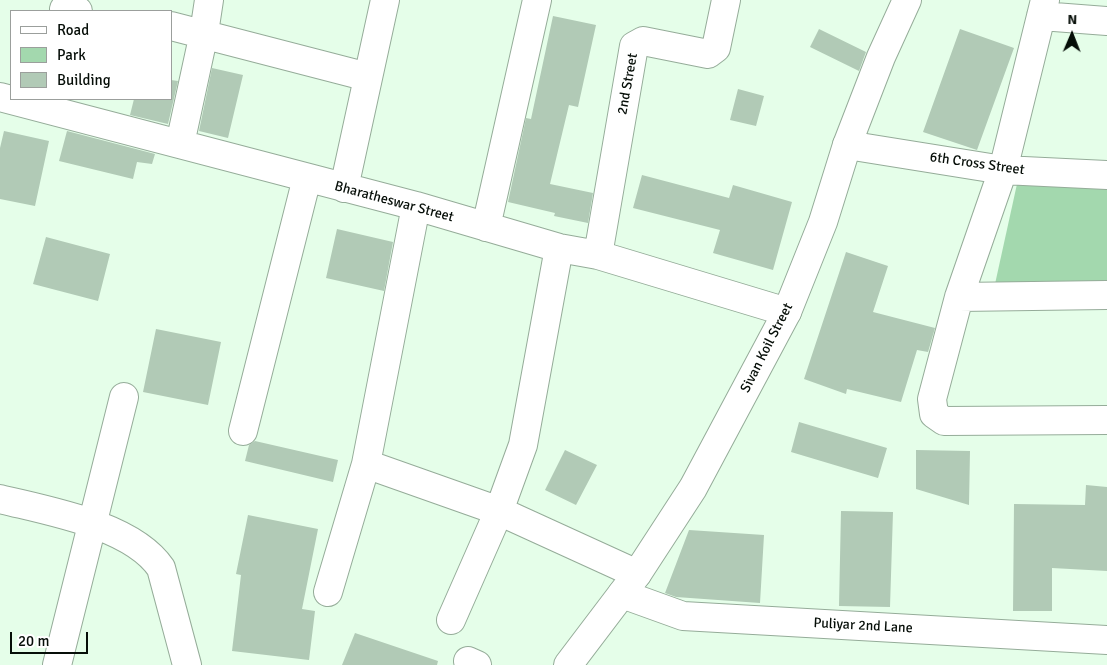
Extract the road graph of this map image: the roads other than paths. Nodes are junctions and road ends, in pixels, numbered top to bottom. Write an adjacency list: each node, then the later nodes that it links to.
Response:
1 (209, 0): 9 (street)
2 (385, 0): 10 (street)
3 (537, 0): 20 (street)
4 (726, 0): 22 (street, 2nd Street)
5 (907, 0): 14 (street, Sivan Koil Street)
6 (1043, 8): 7 (street); 15 (street)
7 (1107, 21)
8 (172, 26): 9 (street)
9 (204, 33): 10 (street); 13 (street)
10 (368, 77): 18 (street)
11 (22, 100): 12 (street, Bharatheswar Street)
12 (59, 105): 13 (street, Bharatheswar Street)
13 (180, 144): 17 (street, Bharatheswar Street)
14 (847, 145): 15 (street, 6th Cross Street); 25 (street, Sivan Koil Street)
15 (1003, 170): 16 (street, 6th Cross Street); 24 (street)
16 (1107, 174)
17 (306, 178): 18 (street, Bharatheswar Street); 28 (street)
18 (344, 188): 19 (street, Bharatheswar Street)
19 (416, 206): 20 (street, Bharatheswar Street); 29 (street)
20 (486, 227): 21 (street, Bharatheswar Street)
21 (559, 248): 22 (street, Bharatheswar Street); 31 (street)
22 (598, 255): 25 (street, Bharatheswar Street)
23 (1107, 295): 24 (street)
24 (959, 297): 27 (street)
25 (787, 312): 33 (street, Sivan Koil Street)
26 (124, 397): 32 (street)
27 (1107, 420)
28 (243, 431)
29 (366, 464): 31 (street, Puliyar 2nd Lane); 34 (street)
30 (0, 499): 32 (street)
31 (499, 511): 33 (street, Puliyar 2nd Lane); 35 (street)
32 (93, 523): 37 (street); 38 (street)
33 (629, 584): 36 (street, Puliyar 2nd Lane); 39 (street, Sivan Koil Street)
34 (328, 592)
35 (451, 620)
36 (1107, 640)
37 (58, 665)
38 (187, 665)
39 (568, 665)

